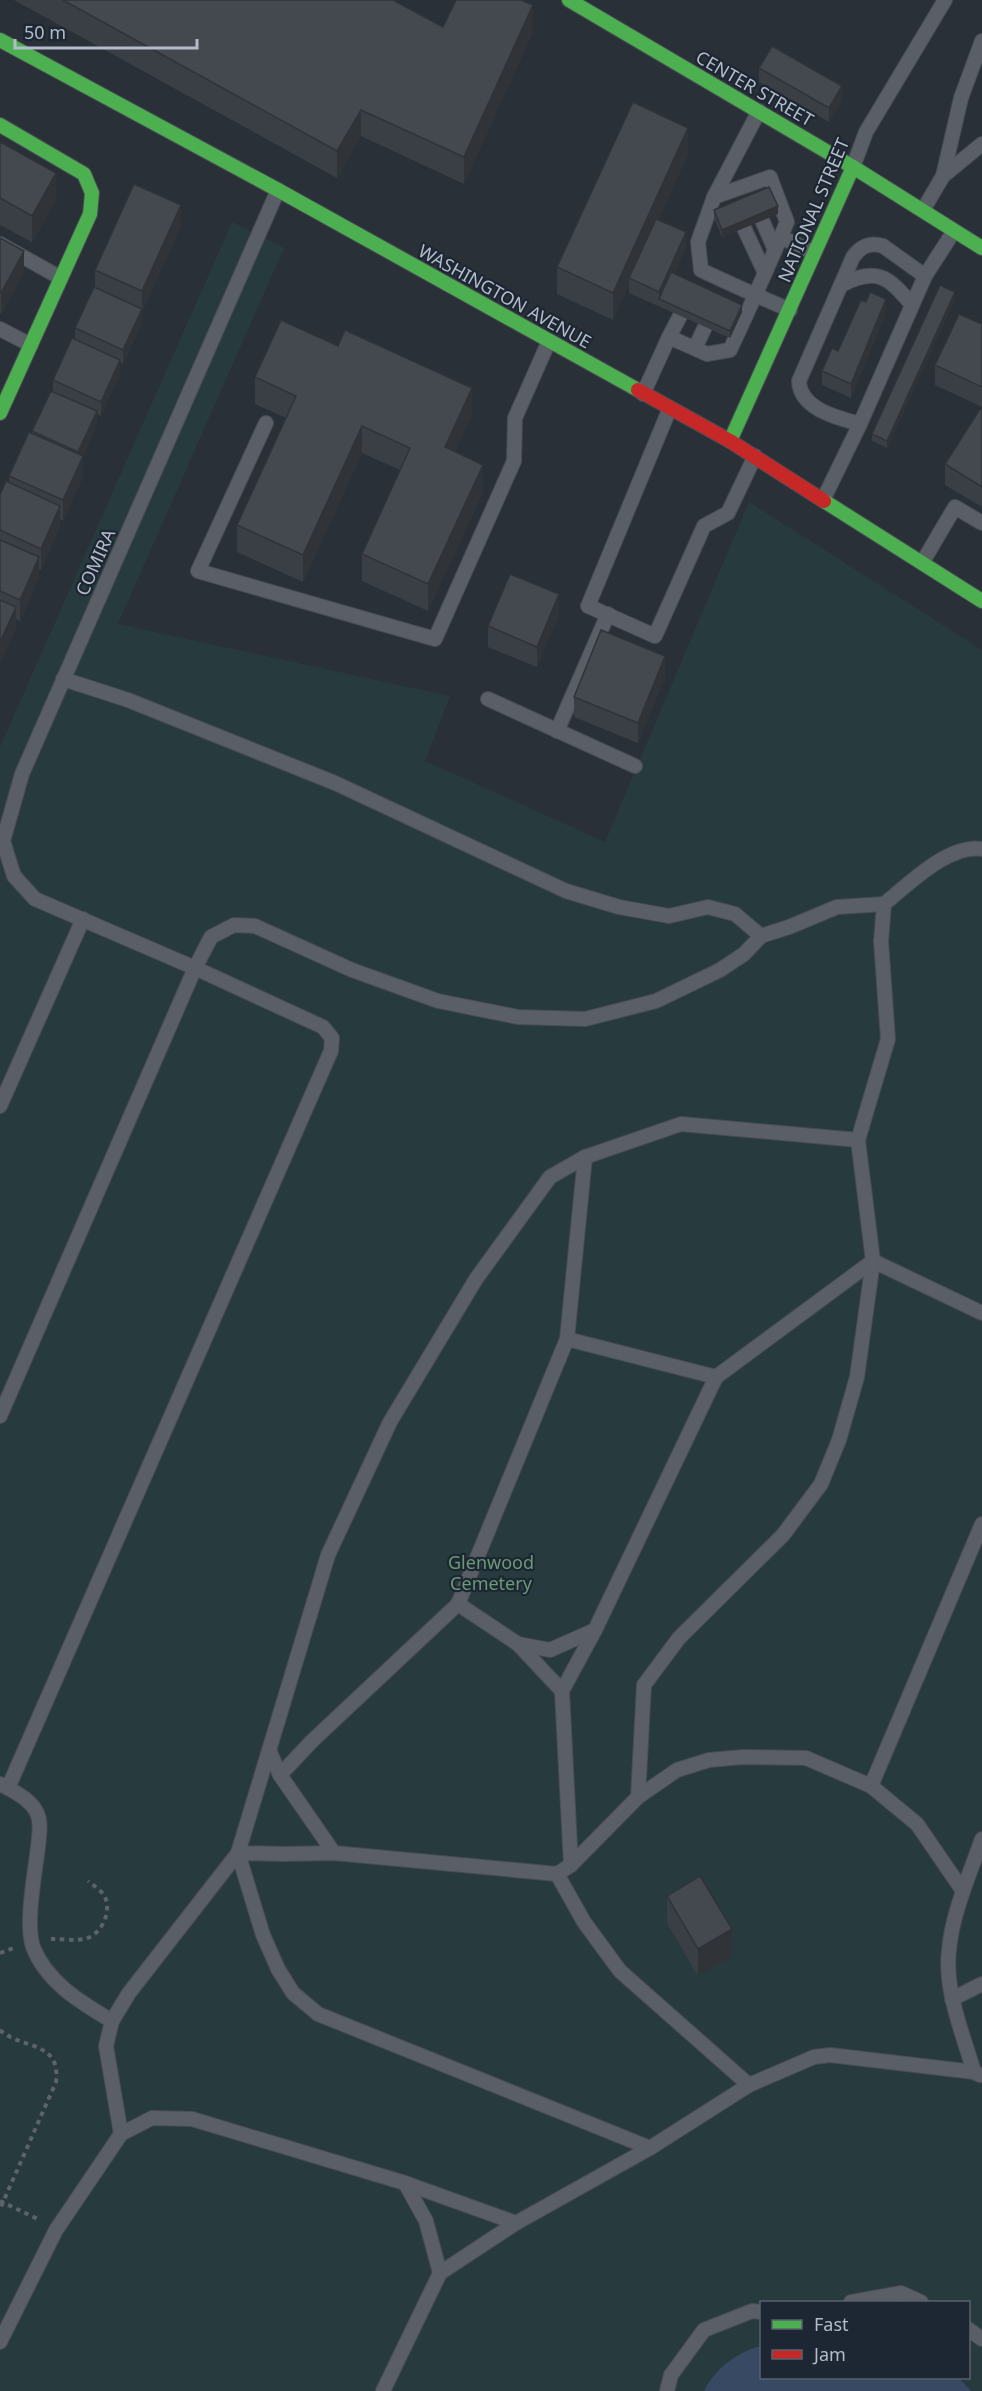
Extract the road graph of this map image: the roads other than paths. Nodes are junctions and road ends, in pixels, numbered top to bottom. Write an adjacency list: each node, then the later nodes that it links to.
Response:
1 (569, 0): 5 (street, CENTER STREET)
2 (945, 0): 8 (lane, NATIONAL STREET)
3 (0, 40): 11 (street, WASHINGTON AVENUE)
4 (982, 41): 9 (lane)
5 (759, 111): 8 (street, CENTER STREET); 12 (lane)
6 (0, 125): 25 (street)
7 (982, 144): 9 (lane)
8 (853, 167): 15 (street, CENTER STREET); 22 (street, NATIONAL STREET)
9 (943, 176): 15 (lane)
10 (748, 185): 12 (lane); 13 (lane); 19 (lane)
11 (278, 190): 34 (street, WASHINGTON AVENUE); 49 (lane, COMIRA)
12 (721, 195): 14 (lane); 27 (lane)
13 (754, 200)
14 (735, 209)
15 (923, 210): 18 (street, CENTER STREET)
16 (762, 220): 19 (lane)
17 (744, 228): 23 (lane)
18 (954, 231): 21 (street, CENTER STREET); 24 (lane)
19 (778, 243): 22 (lane); 23 (lane)
20 (0, 244): 25 (lane)
21 (982, 248)
22 (814, 254): 29 (street, NATIONAL STREET)
23 (765, 273): 27 (lane)
24 (925, 276): 26 (lane); 28 (lane)
25 (61, 278): 35 (street)
26 (841, 285): 28 (lane); 41 (lane)
27 (755, 295): 29 (lane); 36 (lane)
28 (912, 305): 41 (lane)
29 (790, 310): 42 (street, NATIONAL STREET)
30 (680, 316): 33 (lane)
31 (705, 327): 36 (lane)
32 (0, 329): 35 (lane)
33 (669, 337): 36 (lane); 37 (lane)
34 (549, 341): 37 (street, WASHINGTON AVENUE); 40 (lane)
35 (30, 345): 39 (street)
36 (695, 348)
37 (643, 394): 38 (street, WASHINGTON AVENUE)
38 (670, 408): 42 (street, WASHINGTON AVENUE); 48 (lane)
39 (0, 413)
40 (266, 423)
41 (860, 424): 44 (lane)
42 (730, 441): 43 (street, WASHINGTON AVENUE)
43 (755, 456): 44 (street, WASHINGTON AVENUE); 48 (lane)
44 (823, 500): 46 (street, WASHINGTON AVENUE)
45 (982, 523): 46 (lane)
46 (922, 563): 47 (street, WASHINGTON AVENUE)
47 (982, 601)
48 (608, 614): 51 (lane)
49 (63, 679): 55 (lane, COMIRA); 56 (lane)
50 (488, 699): 51 (lane)
51 (557, 731): 52 (lane)
52 (635, 766)
53 (982, 849): 54 (lane)
54 (884, 904): 56 (lane); 59 (lane)
55 (83, 919): 57 (lane, COMIRA); 58 (lane)
56 (760, 936): 57 (lane)
57 (195, 968): 65 (lane); 73 (lane, COMIRA)
58 (0, 1106)
59 (858, 1140): 60 (lane); 61 (lane)
60 (585, 1157): 63 (lane); 71 (lane)
61 (873, 1261): 62 (lane); 64 (lane); 75 (lane)
62 (982, 1313)
63 (567, 1339): 64 (lane); 67 (lane)
64 (716, 1377): 68 (lane)
65 (0, 1416)
66 (982, 1524): 74 (lane)
67 (458, 1604): 69 (lane); 72 (lane)
68 (595, 1630): 69 (lane); 70 (lane)
69 (518, 1644): 70 (lane)
70 (562, 1691): 79 (lane)
71 (269, 1750): 72 (lane); 77 (lane)
72 (280, 1775): 78 (lane)
73 (4, 1786): 84 (lane)
74 (871, 1786): 75 (lane); 81 (lane)
75 (638, 1797): 79 (lane)
76 (982, 1839): 81 (lane)
77 (238, 1853): 78 (lane); 84 (lane); 88 (lane)
78 (334, 1853): 80 (lane)
79 (571, 1865): 80 (lane)
80 (557, 1874): 86 (lane)
81 (963, 1891): 83 (lane)
82 (982, 1984): 83 (lane)
83 (952, 1999): 85 (lane)
84 (112, 2022): 87 (lane)
85 (978, 2074): 86 (lane)
86 (748, 2085): 88 (lane)
87 (121, 2134): 89 (lane); 97 (lane)
88 (650, 2148): 90 (lane)
89 (405, 2183): 90 (lane); 91 (lane)
90 (516, 2223): 91 (lane)
91 (440, 2273): 98 (lane)
92 (857, 2301): 93 (lane)
93 (919, 2301)
94 (760, 2312): 99 (lane)
95 (970, 2330): 96 (lane)
96 (982, 2339)
97 (0, 2342)
98 (383, 2391)
99 (667, 2391)

